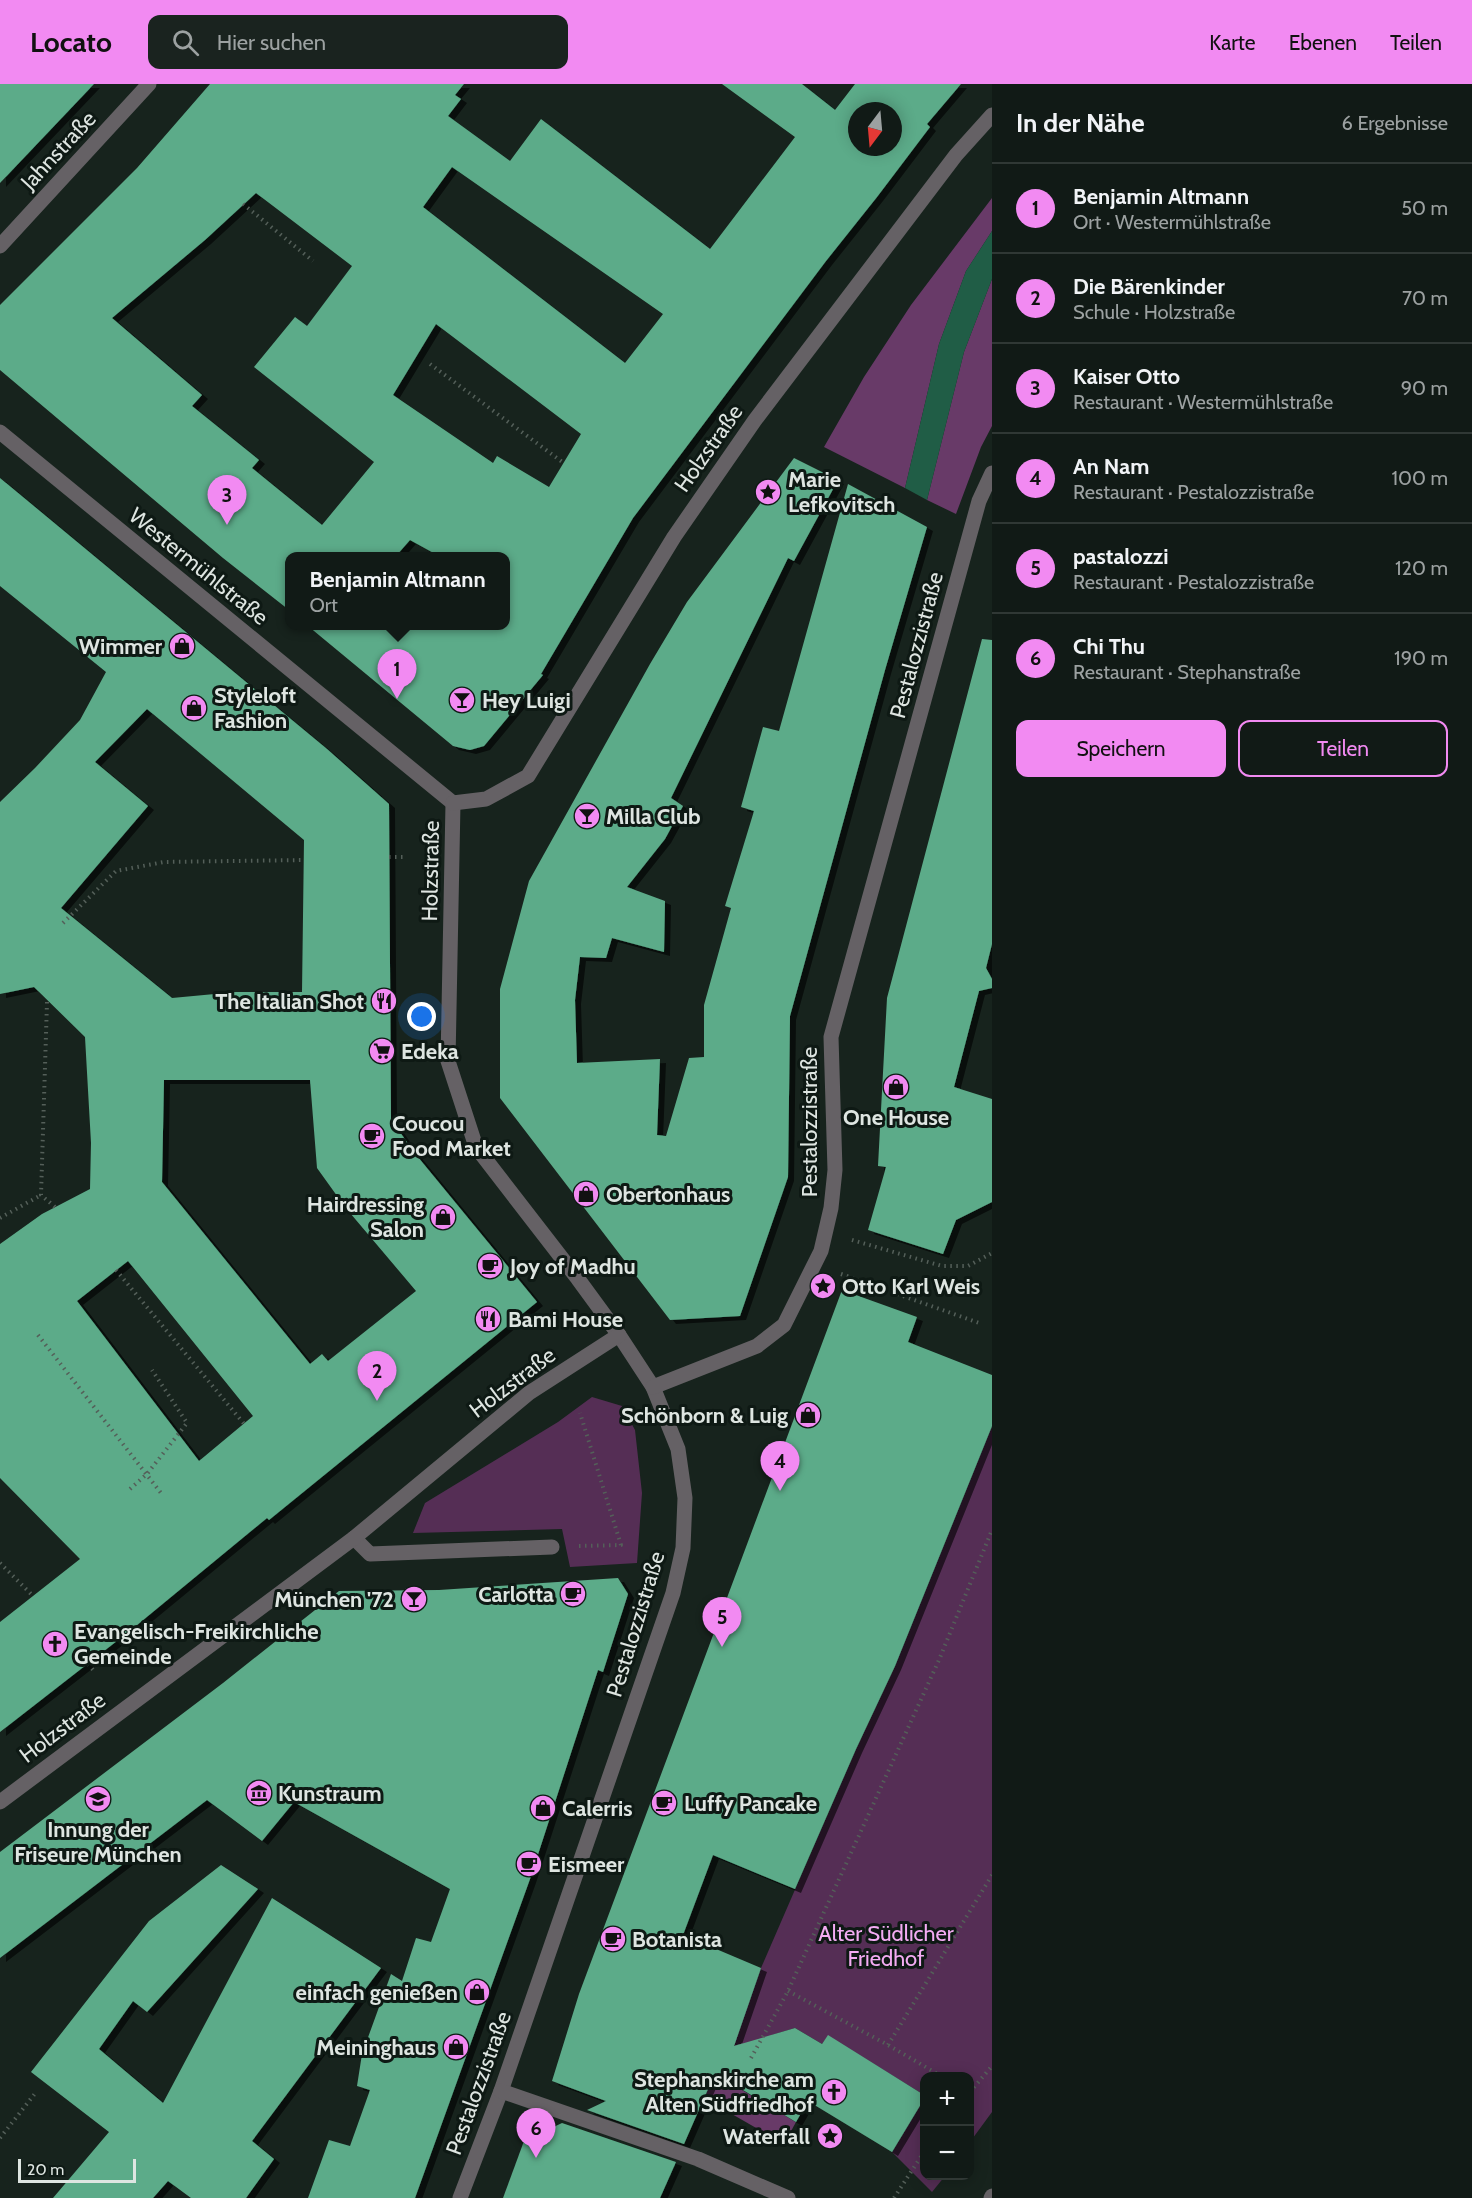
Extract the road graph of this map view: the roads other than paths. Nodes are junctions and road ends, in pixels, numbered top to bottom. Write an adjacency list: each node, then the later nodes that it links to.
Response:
1 (149, 84): 3 (street, Jahnstraße)
2 (992, 115): 6 (street, Holzstraße)
3 (0, 246)
4 (0, 432): 6 (street, Westermühlstraße)
5 (992, 473): 8 (street, Pestalozzistraße)
6 (453, 803): 7 (street, Holzstraße)
7 (619, 1335): 8 (street); 9 (street, Holzstraße)
8 (653, 1387): 12 (street, Pestalozzistraße)
9 (354, 1538): 10 (street); 11 (street, Holzstraße)
10 (552, 1547)
11 (0, 1802)
12 (501, 2091): 13 (street, Pestalozzistraße); 14 (street)
13 (460, 2198)
14 (788, 2198)

